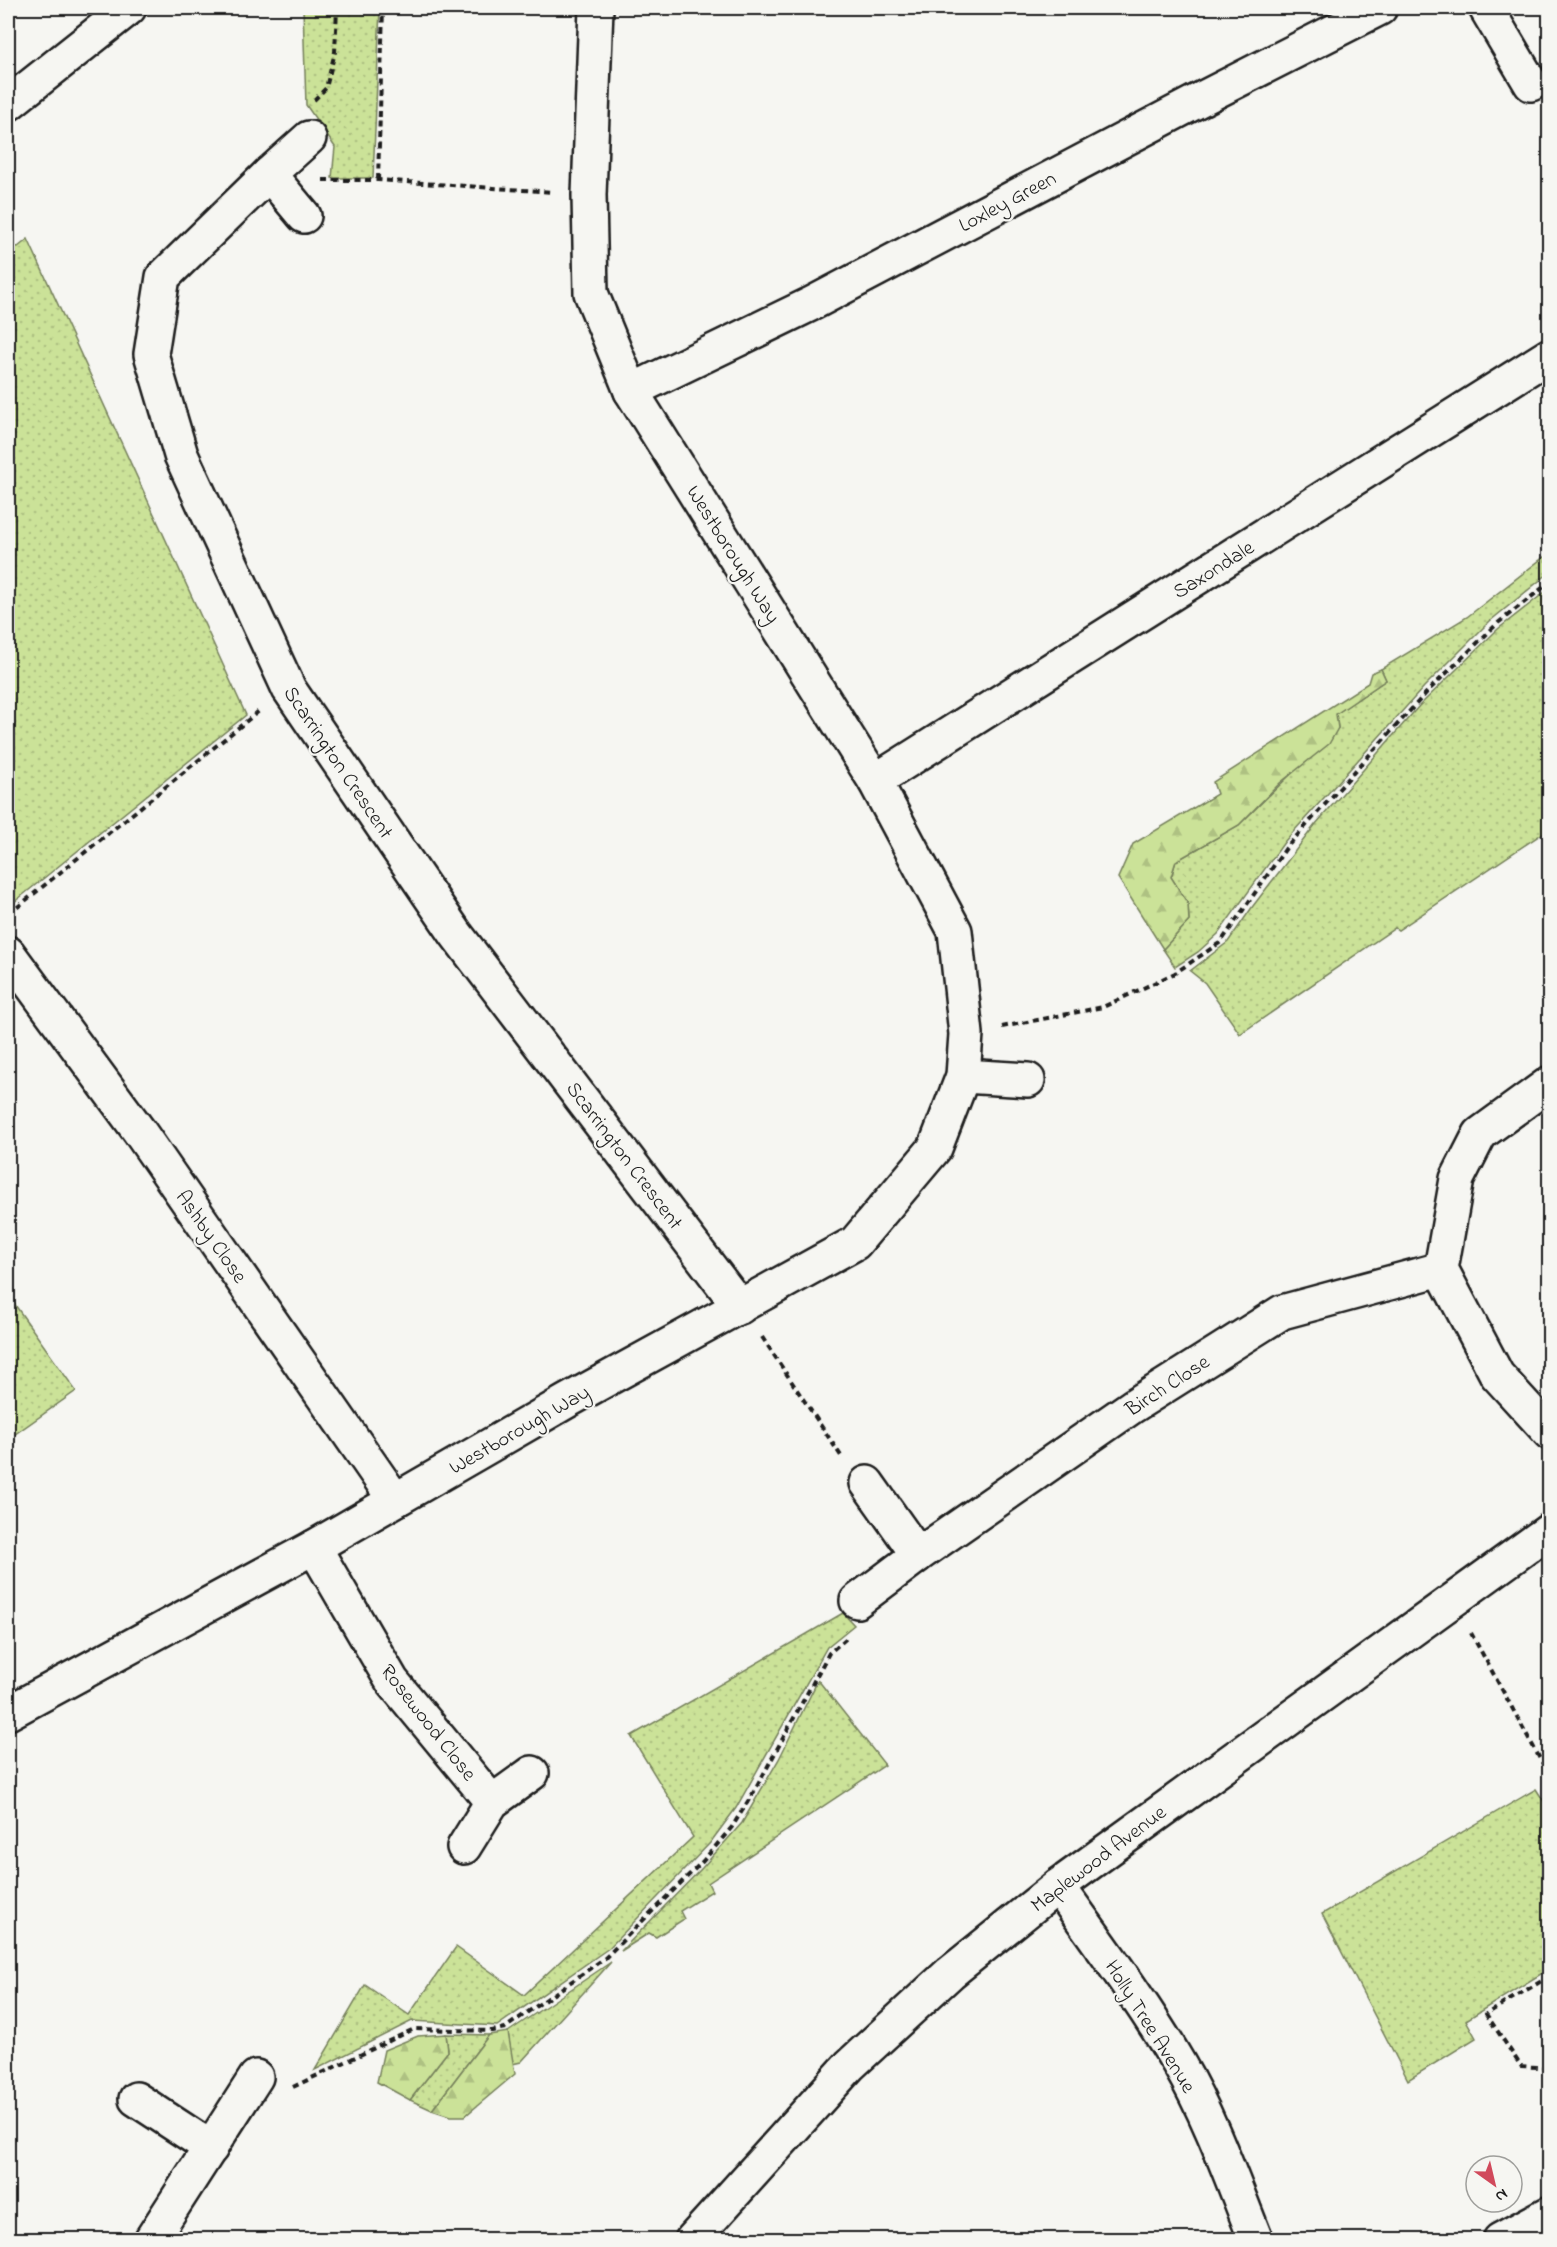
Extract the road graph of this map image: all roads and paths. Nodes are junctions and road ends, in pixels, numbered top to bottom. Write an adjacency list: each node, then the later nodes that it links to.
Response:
1 (129, 8): 8 (street)
2 (337, 8): 9 (path)
3 (384, 8): 11 (path)
4 (596, 8): 12 (street, Westborough Way)
5 (1380, 8): 15 (street, Loxley Green)
6 (1486, 8): 7 (street)
7 (1531, 84)
8 (8, 104)
9 (309, 138): 10 (street, Scarrington Crescent)
10 (269, 174): 11 (path); 13 (street); 17 (street, Scarrington Crescent)
11 (378, 180): 12 (path)
12 (589, 195): 15 (street, Westborough Way)
13 (304, 216)
14 (1550, 355): 18 (street, Saxondale)
15 (631, 391): 18 (street, Westborough Way)
16 (1550, 582): 21 (path)
17 (289, 689): 19 (path); 26 (street, Scarrington Crescent)
18 (875, 781): 21 (street, Westborough Way)
19 (8, 915)
20 (13, 971): 29 (street, Ashby Close)
21 (966, 1034): 22 (street, Westborough Way)
22 (963, 1076): 23 (street); 26 (street, Westborough Way)
23 (1028, 1080)
24 (1550, 1083): 25 (street)
25 (1442, 1269): 27 (street); 32 (street, Birch Close)
26 (740, 1307): 28 (path); 29 (street, Westborough Way)
27 (1550, 1433)
28 (867, 1483): 32 (street)
29 (395, 1500): 31 (street, Westborough Way)
30 (1550, 1530): 33 (street, Maplewood Avenue)
31 (314, 1547): 35 (street, Westborough Way); 38 (street, Rosewood Close)
32 (918, 1555): 34 (street, Birch Close)
33 (1452, 1599): 37 (path); 40 (street, Maplewood Avenue)
34 (857, 1601): 43 (path)
35 (8, 1713)
36 (532, 1773): 38 (street, Rosewood Close)
37 (1550, 1777)
38 (492, 1802): 39 (street, Rosewood Close)
39 (464, 1847)
40 (1058, 1886): 48 (street, Maplewood Avenue); 49 (street, Holly Tree Avenue)
41 (1550, 1976): 42 (path)
42 (1550, 2068)
43 (256, 2077): 45 (street)
44 (136, 2098): 45 (street)
45 (211, 2148): 47 (street)
46 (1550, 2213): 50 (street)
47 (151, 2240)
48 (692, 2240)
49 (1256, 2240)
50 (1500, 2240)

